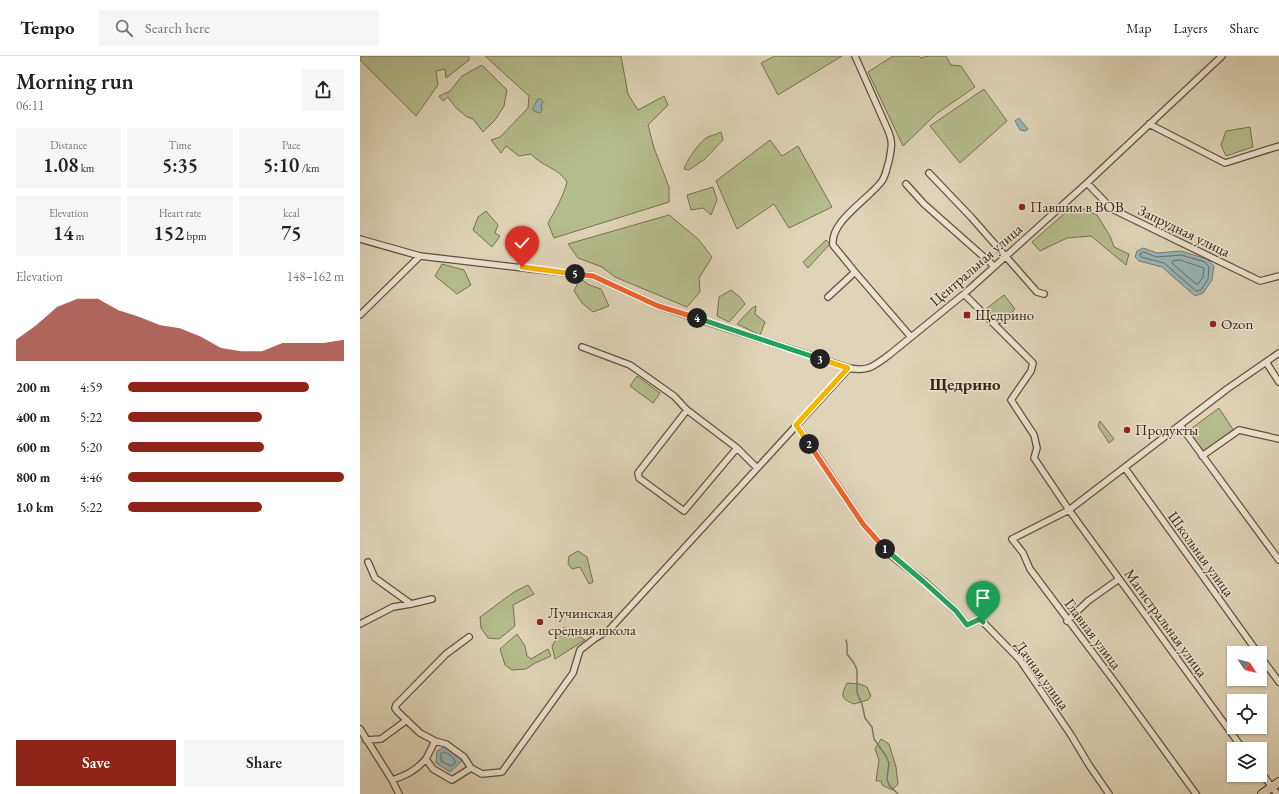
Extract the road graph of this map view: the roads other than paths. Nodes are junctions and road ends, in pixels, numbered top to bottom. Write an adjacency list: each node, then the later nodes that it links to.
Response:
1 (855, 56): 12 (street)
2 (1222, 56): 3 (street, Центральная улица)
3 (1149, 124): 4 (street); 6 (street, Центральная улица)
4 (1279, 146)
5 (929, 173): 9 (street)
6 (1087, 183): 9 (street, Центральная улица); 13 (street, Запрудная улица)
7 (906, 184): 11 (street)
8 (360, 239): 10 (street, Центральная улица)
9 (1006, 255): 11 (street, Центральная улица); 15 (street)
10 (420, 256): 17 (street); 22 (street, Центральная улица)
11 (994, 266): 14 (street, Центральная улица)
12 (855, 272): 16 (street); 18 (street)
13 (1279, 276)
14 (964, 294): 18 (street, Центральная улица); 32 (street, Магистральная улица)
15 (1044, 294)
16 (828, 297)
17 (360, 316)
18 (911, 337): 22 (street, Центральная улица)
19 (582, 347): 24 (street)
20 (1279, 353): 21 (street)
21 (1266, 362): 23 (street); 26 (street)
22 (848, 368): 25 (street)
23 (1279, 382)
24 (687, 410): 28 (street); 28 (street)
25 (796, 425): 30 (street); 56 (street, Дачная улица)
26 (1180, 425): 29 (street); 31 (street)
27 (1279, 440): 29 (street)
28 (737, 448): 30 (street)
29 (1202, 456): 33 (street)
30 (757, 468): 50 (street)
31 (1125, 468): 32 (street); 41 (street, Школьная улица)
32 (1069, 510): 35 (street, Магистральная улица); 38 (street, Главная улица)
33 (1279, 560)
34 (368, 562): 37 (street)
35 (1119, 579): 38 (street); 48 (street, Магистральная улица)
36 (432, 599): 37 (street)
37 (411, 604): 39 (street)
38 (1067, 621): 57 (street, Главная улица)
39 (360, 624)
40 (469, 637): 44 (street)
41 (1253, 646)
42 (1267, 666): 43 (street)
43 (1279, 682)
44 (407, 720): 46 (street); 47 (street)
45 (360, 729): 46 (street)
46 (366, 740): 51 (street)
47 (435, 741): 49 (street); 50 (street)
48 (1238, 742)
49 (426, 758): 50 (street); 51 (street)
50 (471, 768)
51 (392, 780): 55 (street)
52 (1267, 781): 54 (street)
53 (1279, 782): 54 (highway)
54 (1272, 787): 58 (highway); 59 (street)
55 (399, 794)
56 (1109, 794)
57 (1196, 794)
58 (1262, 794)
59 (1277, 794)

